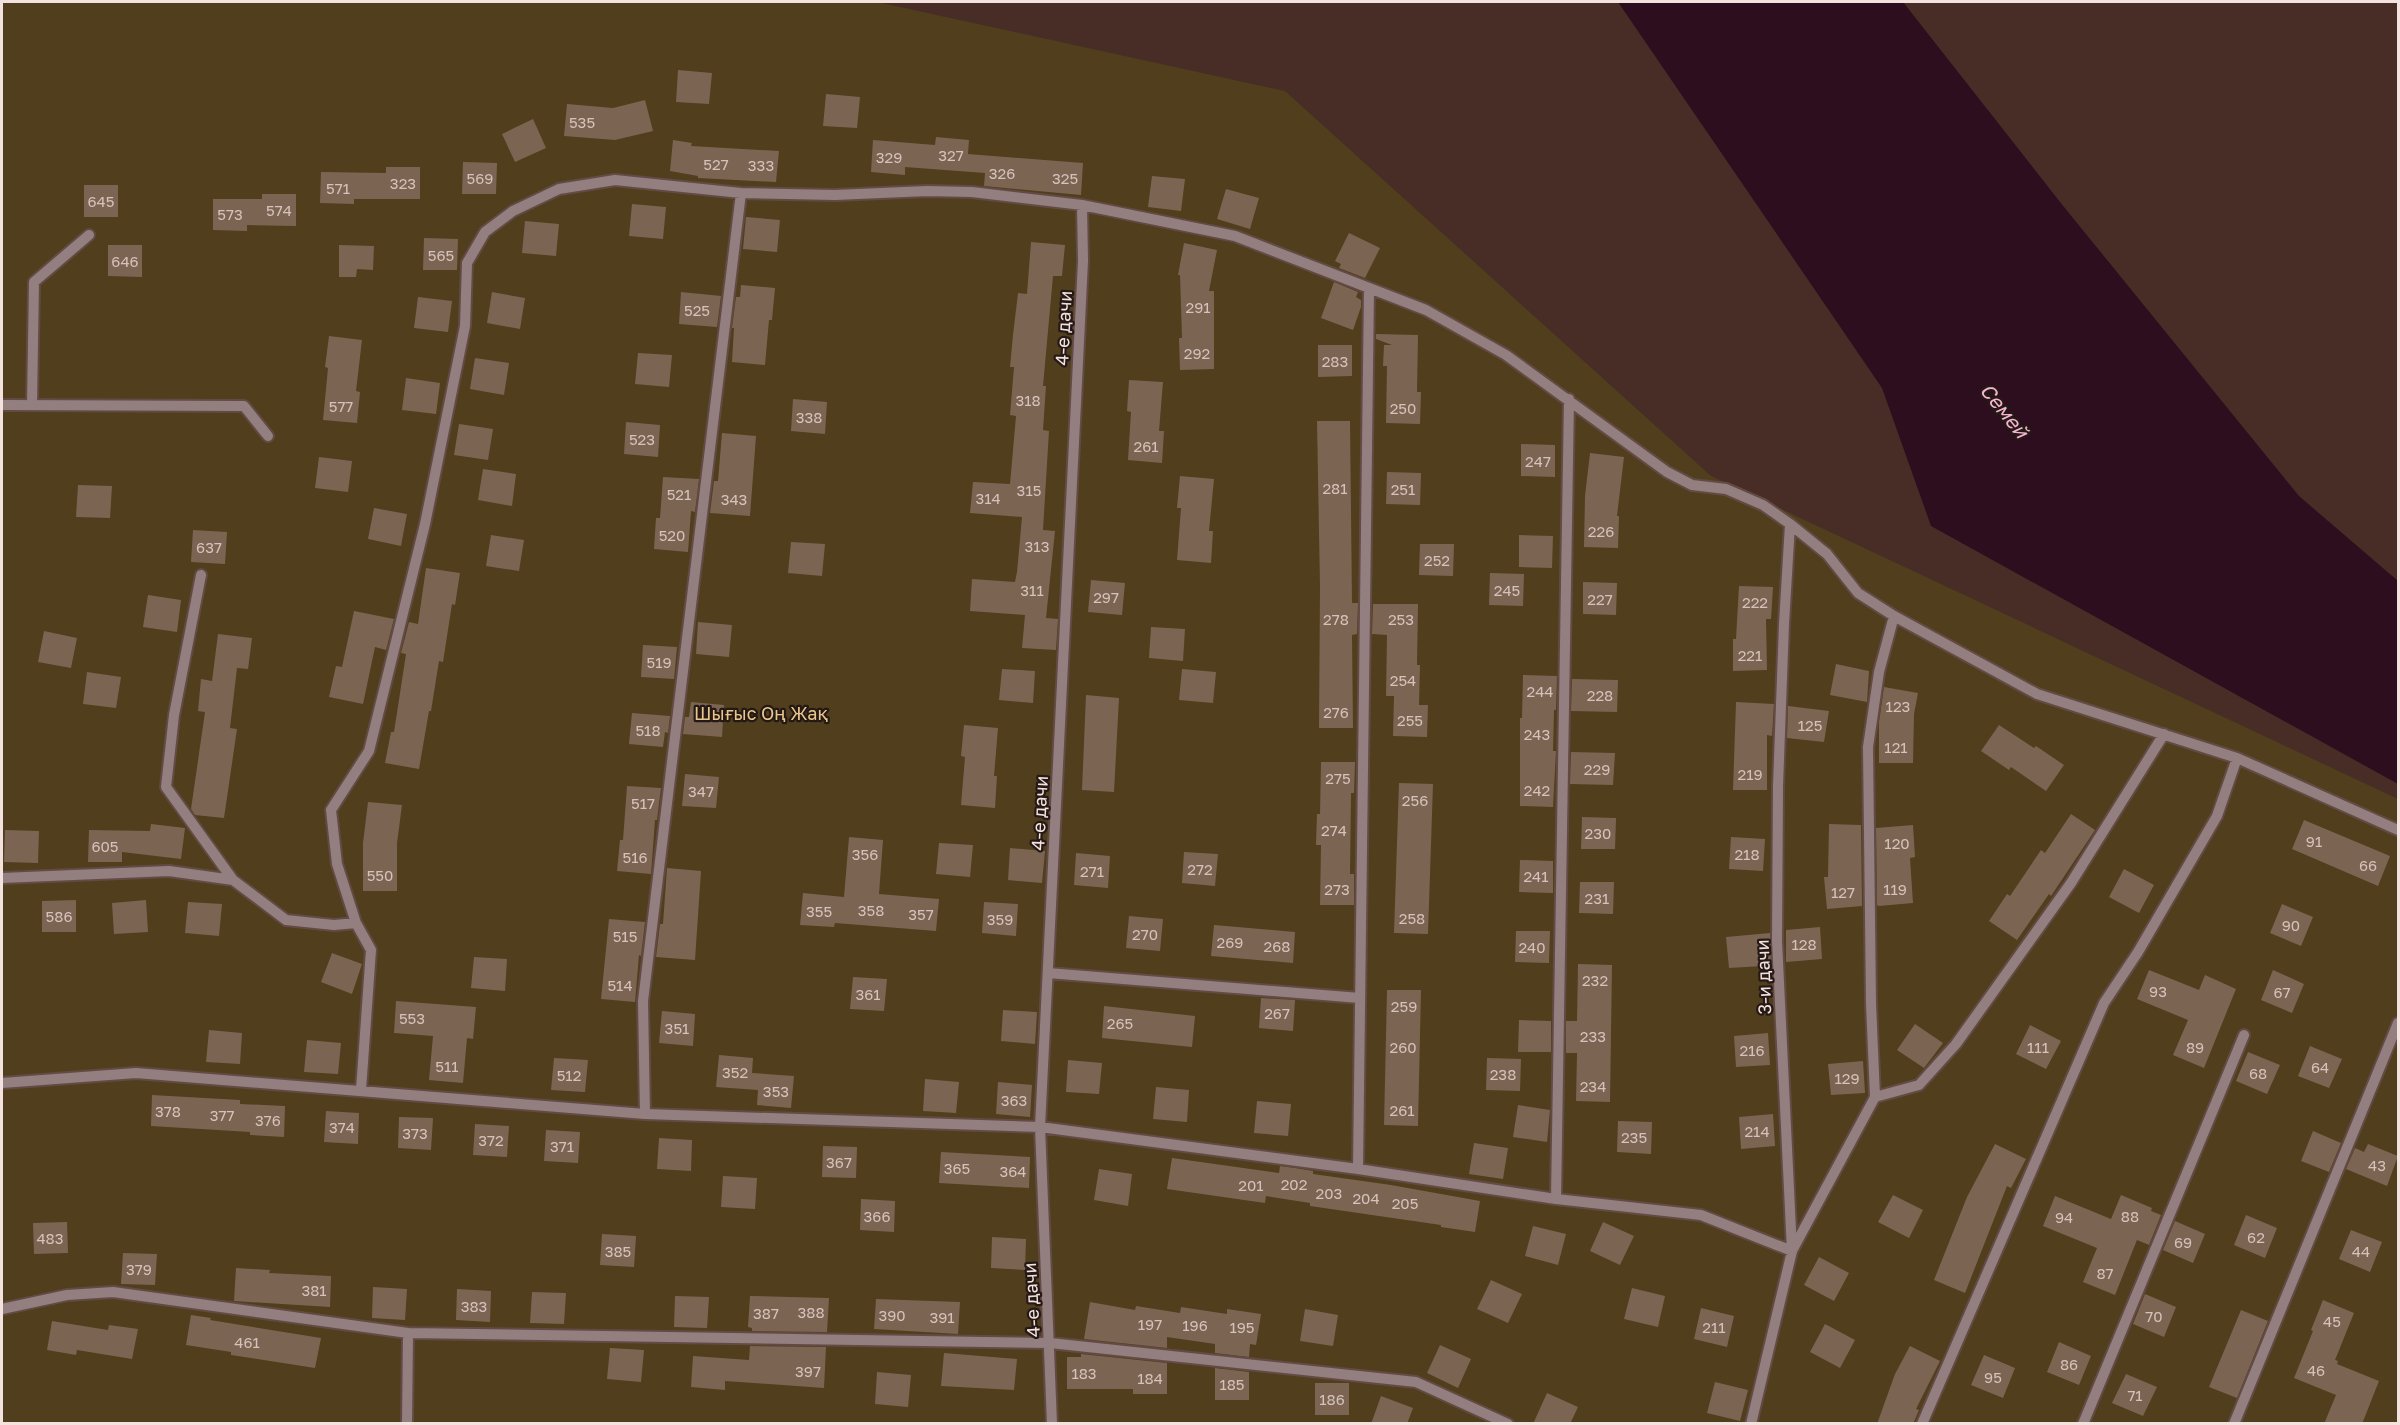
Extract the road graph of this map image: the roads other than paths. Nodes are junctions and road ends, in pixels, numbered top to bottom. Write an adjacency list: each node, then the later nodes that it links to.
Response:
1 (741, 193): 2 (lane); 17 (lane); 25 (lane)
2 (1082, 205): 4 (lane); 18 (lane, 4-е дачи)
3 (89, 235): 7 (lane)
4 (1370, 288): 5 (lane); 19 (lane)
5 (1569, 399): 9 (lane); 28 (lane)
6 (2, 405): 7 (lane)
7 (32, 405): 8 (lane)
8 (268, 436)
9 (1790, 524): 11 (lane); 29 (lane, 3-и дачи)
10 (201, 575): 16 (lane)
11 (1894, 616): 12 (lane); 24 (lane)
12 (2164, 734): 13 (lane); 24 (lane)
13 (2238, 758): 14 (lane); 37 (lane)
14 (2398, 830)
15 (2, 878): 16 (lane)
16 (234, 880): 17 (lane)
17 (356, 923): 23 (lane)
18 (1048, 973): 19 (lane); 26 (lane, 4-е дачи)
19 (1360, 998): 27 (lane)
20 (2398, 1023): 39 (lane)
21 (2244, 1035): 38 (lane)
22 (2, 1083): 23 (lane)
23 (361, 1090): 25 (lane)
24 (1875, 1097): 29 (lane)
25 (645, 1114): 26 (lane)
26 (1040, 1127): 27 (lane); 32 (lane, 4-е дачи)
27 (1358, 1169): 28 (lane)
28 (1556, 1199): 29 (lane)
29 (1792, 1251): 36 (lane, 3-и дачи)
30 (2, 1309): 31 (lane)
31 (408, 1333): 32 (lane); 33 (lane)
32 (1050, 1343): 34 (lane, 4-е дачи); 35 (lane)
33 (407, 1424)
34 (1052, 1424)
35 (1508, 1424)
36 (1751, 1424)
37 (1922, 1424)
38 (2083, 1424)
39 (2234, 1424)

